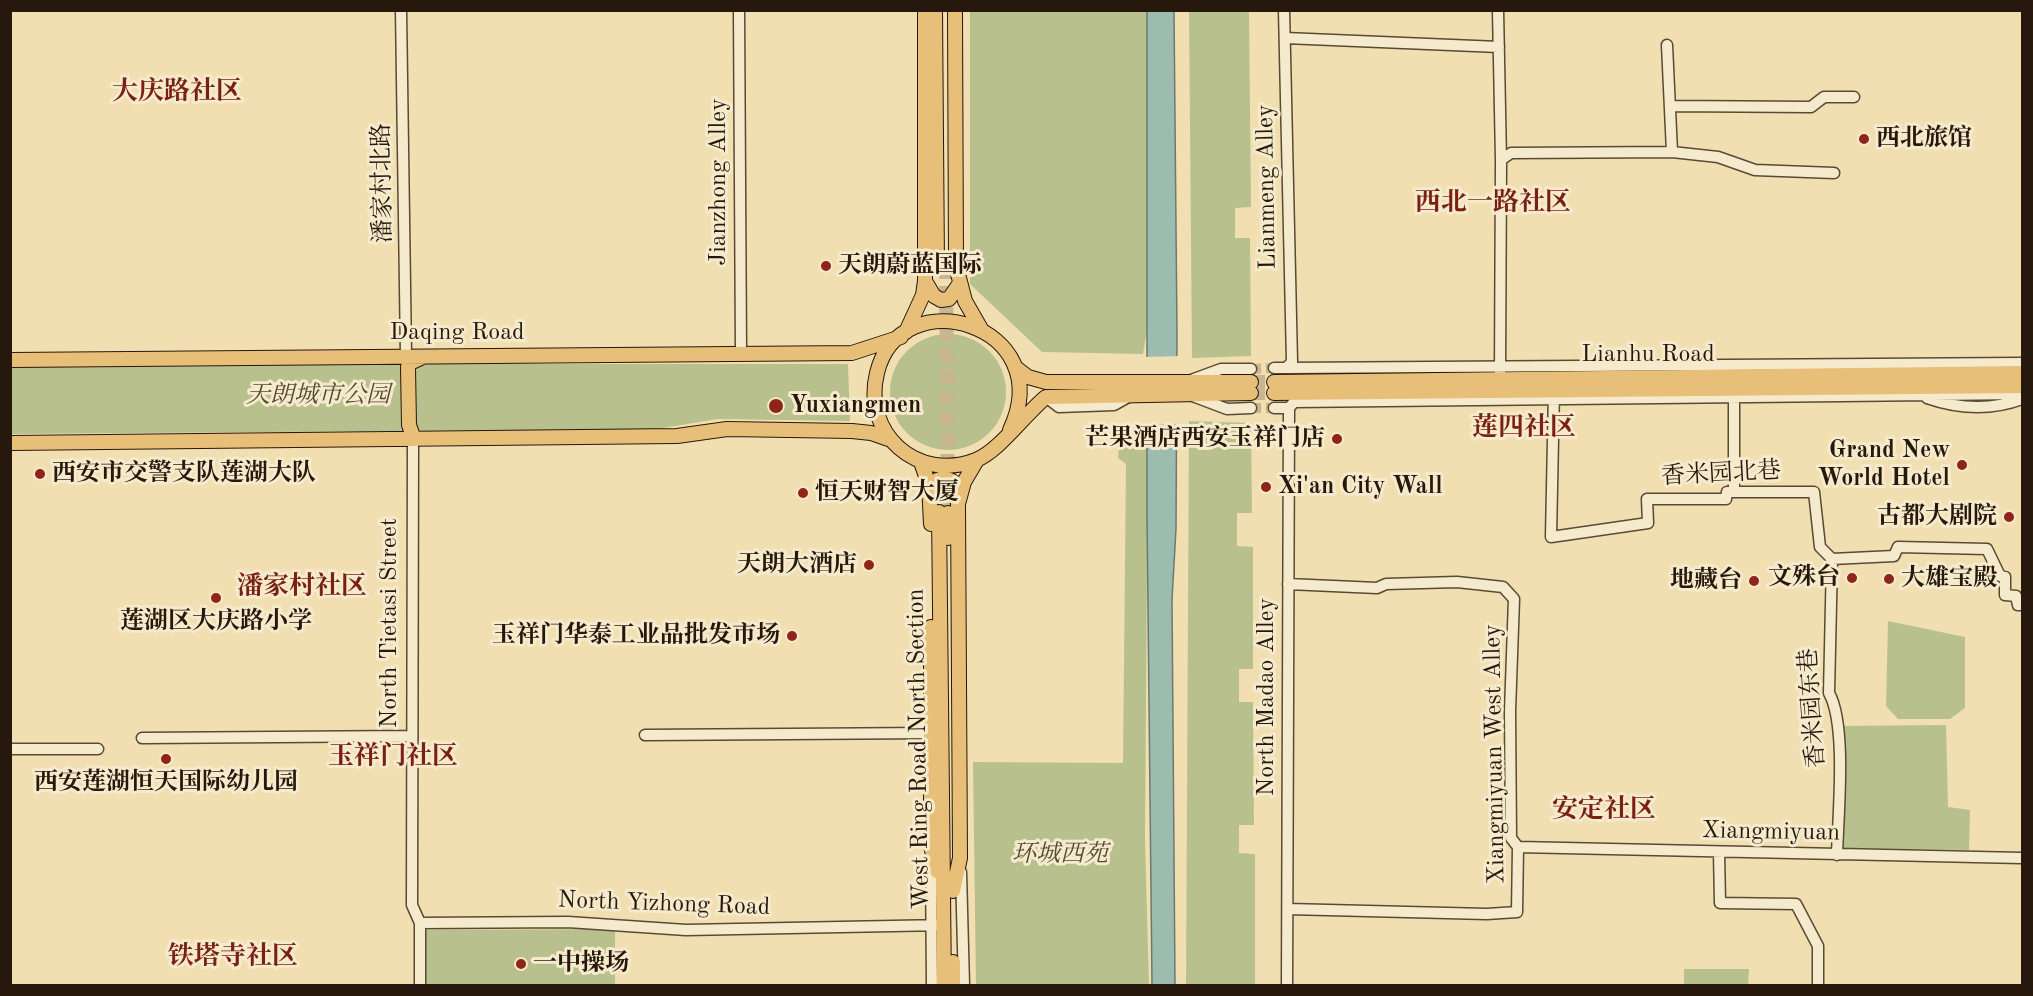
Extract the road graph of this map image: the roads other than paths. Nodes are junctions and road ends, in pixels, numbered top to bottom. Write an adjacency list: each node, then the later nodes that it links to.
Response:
1 (401, 10): 24 (street, 潘家村北路)
2 (739, 10): 21 (street, Jianzhong Alley)
3 (925, 10): 17 (main road)
4 (935, 10): 5 (main road)
5 (944, 10)
6 (955, 10): 18 (main road)
7 (1284, 10): 9 (street, Lianmeng Alley)
8 (1498, 10): 11 (street)
9 (1285, 38): 11 (street); 27 (street, Lianmeng Alley)
10 (1667, 45): 13 (street)
11 (1499, 47): 15 (street)
12 (1854, 96): 13 (street)
13 (1671, 106): 14 (street)
14 (1672, 152): 15 (street); 16 (street)
15 (1501, 160): 30 (street)
16 (1834, 173)
17 (925, 281): 18 (main road); 20 (main road)
18 (960, 283): 19 (main road)
19 (981, 329): 20 (main road); 28 (main road)
20 (903, 334): 21 (main road, Daqing Road); 46 (main road)
21 (741, 354): 22 (main road, Daqing Road)
22 (431, 355): 24 (main road, Daqing Road); 45 (main road)
23 (392, 356): 24 (main road, Daqing Road); 25 (main road, Daqing Road); 44 (main road)
24 (406, 356)
25 (10, 360)
26 (2022, 363): 30 (street)
27 (1289, 365): 30 (street); 32 (street)
28 (1015, 367): 36 (main road); 43 (main road)
29 (2022, 373): 30 (main road, Lianhu Road)
30 (1499, 379): 32 (main road, Lianhu Road); 38 (main road, Lianhu Road)
31 (1251, 381): 35 (main road)
32 (1274, 381)
33 (2022, 386): 37 (main road, Lianhu Road)
34 (1132, 388): 35 (main road); 36 (main road); 36 (street)
35 (1187, 388): 40 (street)
36 (1052, 389): 43 (main road)
37 (1734, 393): 38 (main road, Lianhu Road); 39 (street); 52 (street)
38 (1554, 395): 42 (street); 52 (street, 香米园北巷)
39 (2022, 397)
40 (1251, 408)
41 (1274, 408): 42 (street)
42 (1289, 408): 56 (street, North Madao Alley)
43 (1010, 430): 48 (main road)
44 (398, 439): 45 (main road); 47 (main road)
45 (413, 439): 46 (main road); 60 (street, North Tietasi Street)
46 (888, 439): 49 (main road)
47 (10, 443)
48 (977, 460): 49 (main road); 51 (main road)
49 (921, 462): 50 (main road)
50 (930, 492): 51 (main road); 58 (main road)
51 (961, 492): 68 (main road)
52 (1734, 492): 53 (street, 香米园北巷)
53 (1814, 492): 55 (street, 香米园东巷)
54 (943, 512): 70 (main road, West Ring Road North Section)
55 (1832, 559): 57 (street); 67 (street, 香米园东巷)
56 (1288, 584): 65 (street, Xiangmiyuan West Alley); 71 (street, North Madao Alley)
57 (2022, 605)
58 (931, 733): 59 (street); 64 (main road)
59 (645, 735)
60 (411, 736): 61 (street); 72 (street, North Tietasi Street)
61 (142, 738)
62 (98, 748): 63 (street)
63 (10, 749)
64 (931, 846): 70 (main road); 73 (street)
65 (1518, 847): 66 (street, Xiangmiyuan); 71 (street, Xiangmiyuan West Alley)
66 (1719, 852): 67 (street, Xiangmiyuan); 80 (street)
67 (1837, 855): 69 (street, Xiangmiyuan)
68 (960, 858): 70 (main road); 78 (street)
69 (2022, 858)
70 (948, 895): 73 (main road, West Ring Road North Section); 77 (main road, West Ring Road North Section)
71 (1288, 909): 79 (street, North Madao Alley)
72 (420, 923): 73 (street, North Yizhong Road); 74 (street, North Tietasi Street)
73 (938, 925): 75 (street); 76 (main road, West Ring Road North Section)
74 (420, 986)
75 (932, 986)
76 (944, 986)
77 (953, 986)
78 (964, 986)
79 (1287, 986)
80 (1818, 986)

